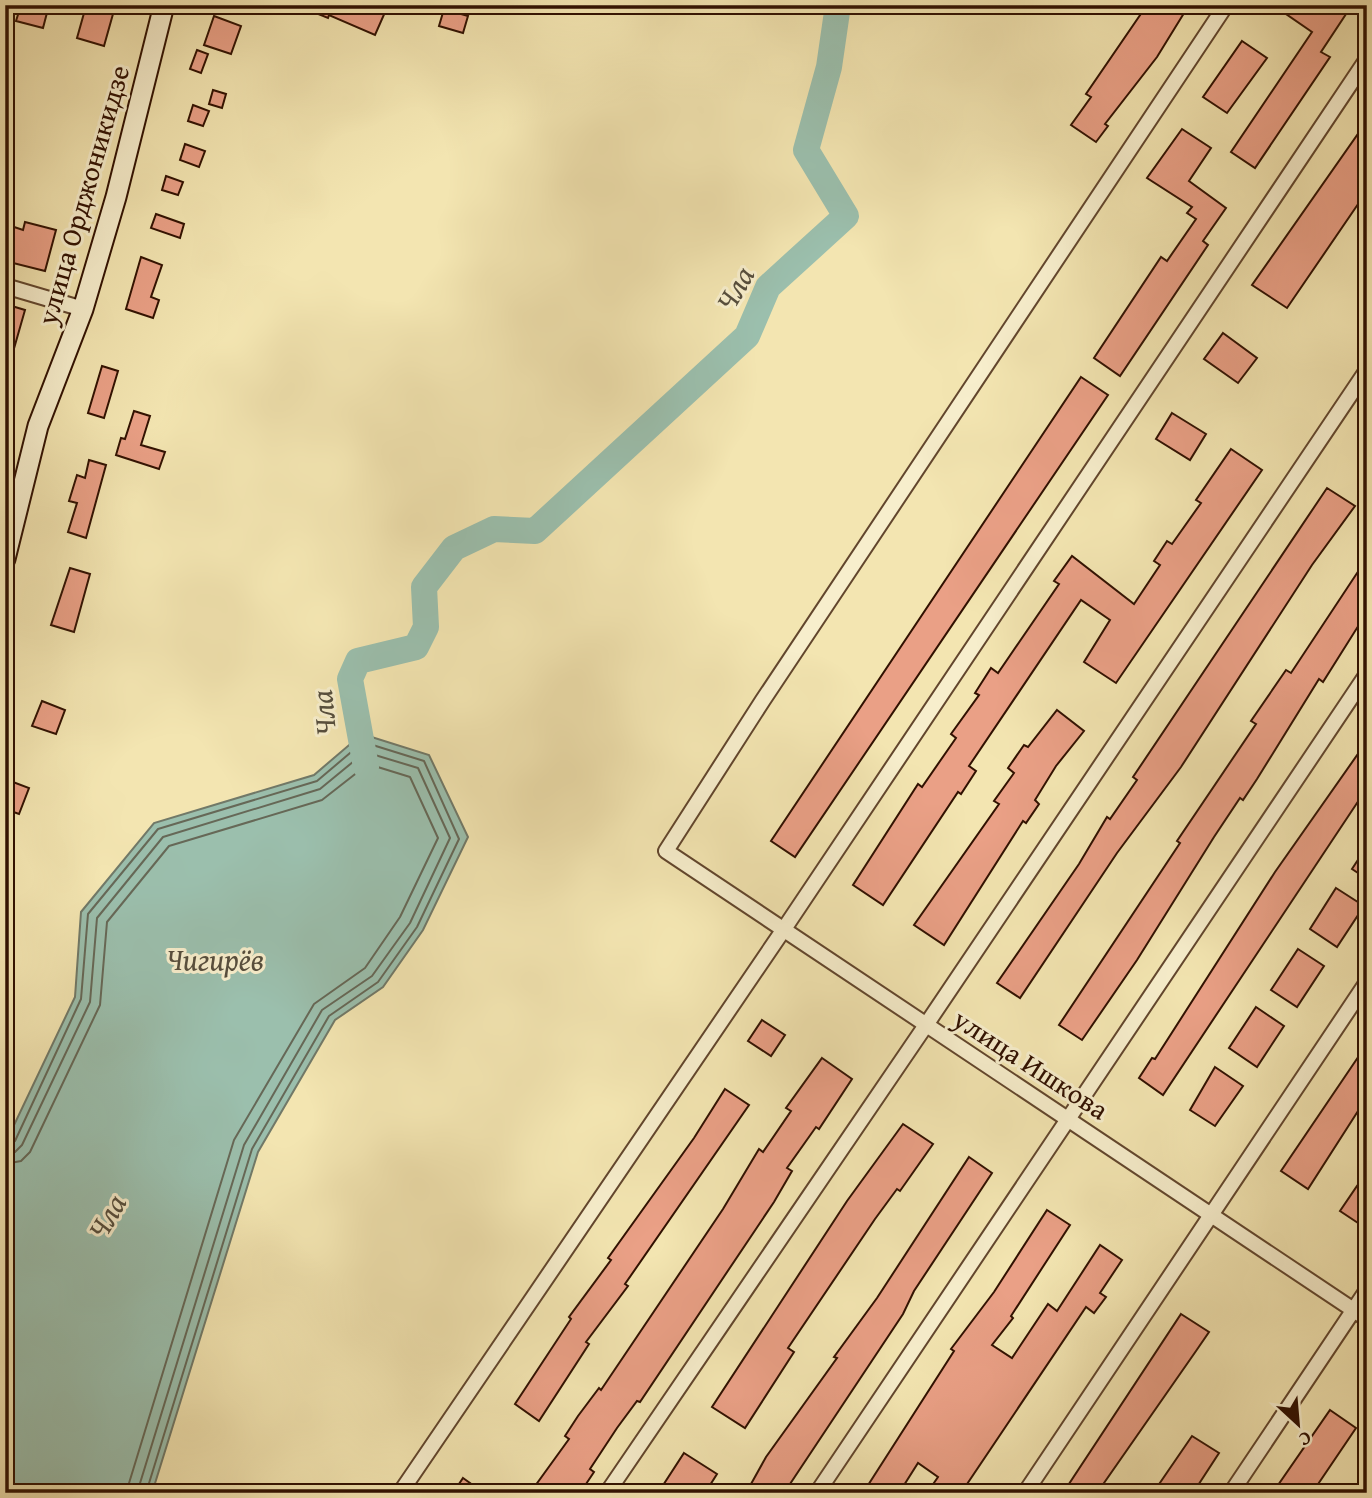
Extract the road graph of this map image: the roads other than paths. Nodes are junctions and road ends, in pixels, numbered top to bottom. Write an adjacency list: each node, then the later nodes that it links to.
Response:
1 (164, 5): 5 (street, улица Орджоникидзе)
2 (1226, 5): 9 (street, улица Ишкова)
3 (1367, 58): 9 (street)
4 (5, 286): 5 (street)
5 (83, 309): 7 (street, улица Орджоникидзе)
6 (1367, 370): 11 (street)
7 (5, 559)
8 (1367, 674): 12 (street)
9 (784, 929): 11 (street, улица Ишкова); 17 (street)
10 (1367, 982): 13 (street)
11 (926, 1025): 12 (street, улица Ишкова); 18 (street)
12 (1069, 1118): 13 (street, улица Ишкова); 19 (street)
13 (1211, 1216): 15 (street, улица Ишкова); 20 (street)
14 (1367, 1290): 15 (street)
15 (1354, 1310): 16 (street, улица Ишкова); 21 (street)
16 (1367, 1319)
17 (400, 1493)
18 (607, 1493)
19 (817, 1493)
20 (1025, 1493)
21 (1231, 1493)

